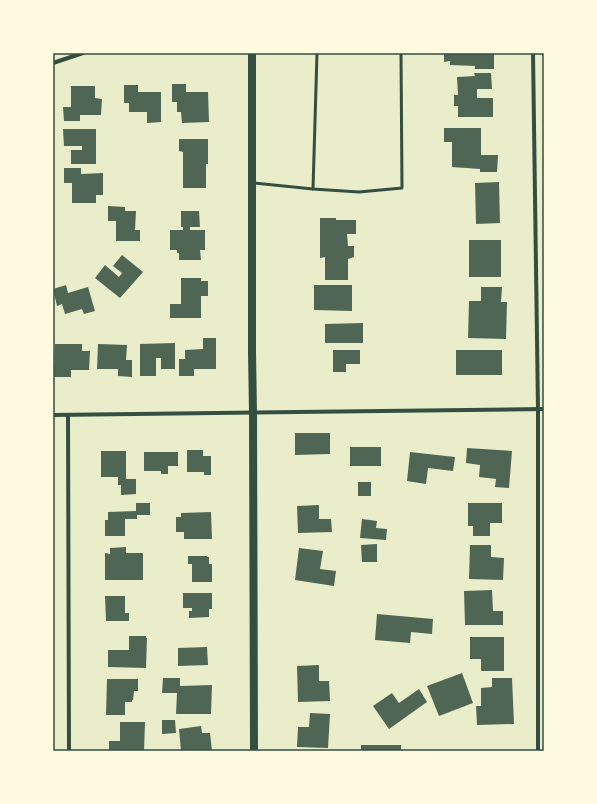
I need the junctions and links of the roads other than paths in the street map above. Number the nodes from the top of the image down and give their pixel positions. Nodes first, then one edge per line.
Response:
1 (83, 53) edge
2 (252, 53) edge
3 (317, 53) edge
4 (402, 53) edge
5 (532, 53) edge
6 (53, 63) edge
7 (252, 183) junction
8 (313, 189) junction
9 (538, 408) junction
10 (544, 408) edge
11 (253, 413) junction
12 (53, 415) edge
13 (68, 415) junction
14 (69, 751) edge
15 (254, 751) edge
16 (538, 751) edge

1 - 6 street
2 - 7 main road
3 - 8 lane
4 - 8 lane
5 - 9 street
7 - 8 lane
7 - 11 main road
9 - 10 street
9 - 11 street
9 - 16 street
11 - 13 street
11 - 15 main road
12 - 13 street
13 - 14 street

